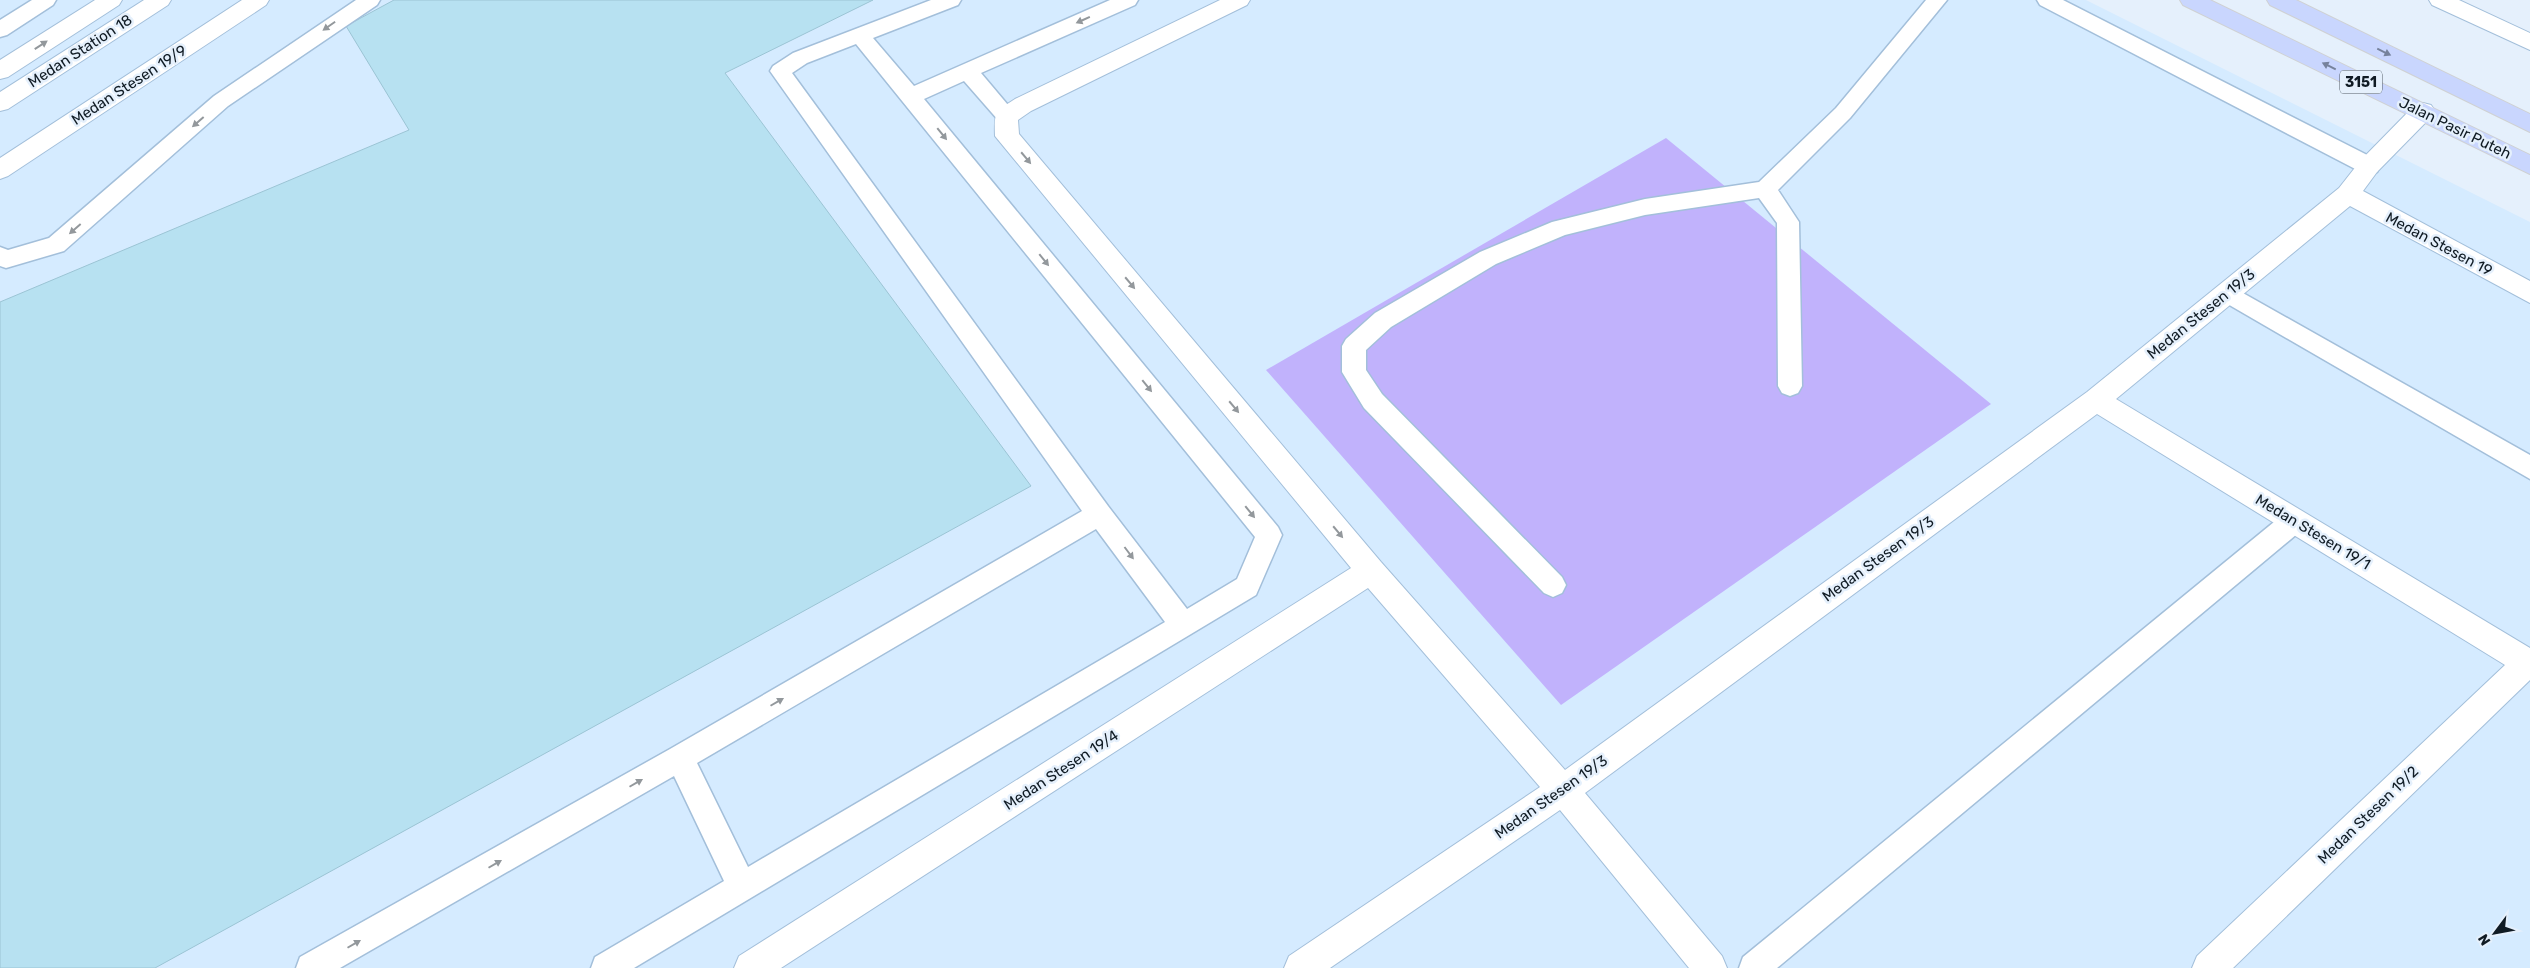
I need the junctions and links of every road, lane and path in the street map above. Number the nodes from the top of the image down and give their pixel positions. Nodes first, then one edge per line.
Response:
1 (46, 0) edge
2 (111, 0) edge
3 (160, 0) edge
4 (258, 0) edge
5 (370, 0) edge
6 (951, 0) edge
7 (1128, 0) edge
8 (1239, 0) edge
9 (1937, 0) edge
10 (2047, 0) edge
11 (2192, 0) edge
12 (2278, 0) edge
13 (2440, 0) edge
14 (0, 30) edge
15 (860, 35) junction
16 (2530, 42) edge
17 (0, 71) edge
18 (967, 71) junction
19 (911, 96) junction
20 (0, 103) edge
21 (2423, 111) junction
22 (1006, 116) junction
23 (2530, 124) edge
24 (2530, 165) edge
25 (2368, 166) junction
26 (0, 170) edge
27 (1765, 189) junction
28 (2348, 194) junction
29 (0, 256) edge
30 (2227, 293) junction
31 (2530, 293) edge
32 (1790, 386) dead end
33 (2096, 400) junction
34 (2530, 468) edge
35 (1099, 514) junction
36 (2294, 521) junction
37 (1371, 571) junction
38 (1553, 585) dead end
39 (1183, 624) junction
40 (2528, 664) edge
41 (680, 758) junction
42 (1563, 790) junction
43 (743, 888) junction
44 (620, 964) edge
45 (311, 968) edge
46 (750, 968) edge
47 (1301, 968) edge
48 (1710, 968) edge
49 (1754, 968) edge
50 (2209, 968) edge

1 - 14 lane
17 -> 2 street, Medan Station 18
3 - 20 street, Medan Station 18
4 - 26 street, Medan Stesen 19/9
5 -> 29 lane
6 - 15 lane
7 -> 18 lane
8 - 22 street
9 - 27 lane
10 - 25 lane
21 -> 11 main road, Jalan Pasir Puteh / 3151
12 -> 23 main road, 3151
13 - 16 street
15 - 19 lane
15 - 35 lane
18 - 19 lane
18 - 22 lane
19 -> 39 lane
21 - 24 main road, Jalan Pasir Puteh / 3151
21 - 25 street, Medan Stesen 19/3
22 -> 37 street
25 - 28 street, Medan Stesen 19/3
27 - 32 lane
27 - 38 lane
28 - 30 street, Medan Stesen 19/3
28 - 31 street, Medan Stesen 19
30 - 33 street, Medan Stesen 19/3
30 - 34 lane
33 - 36 street, Medan Stesen 19/1
33 - 42 street, Medan Stesen 19/3
35 -> 39 lane
41 -> 35 lane
36 - 40 street, Medan Stesen 19/1
36 - 49 lane
37 - 42 street
37 - 46 street, Medan Stesen 19/4
39 - 43 lane
40 - 50 street, Medan Stesen 19/2
41 - 43 lane
45 -> 41 lane
42 - 47 street, Medan Stesen 19/3
42 - 48 street
43 - 44 lane

